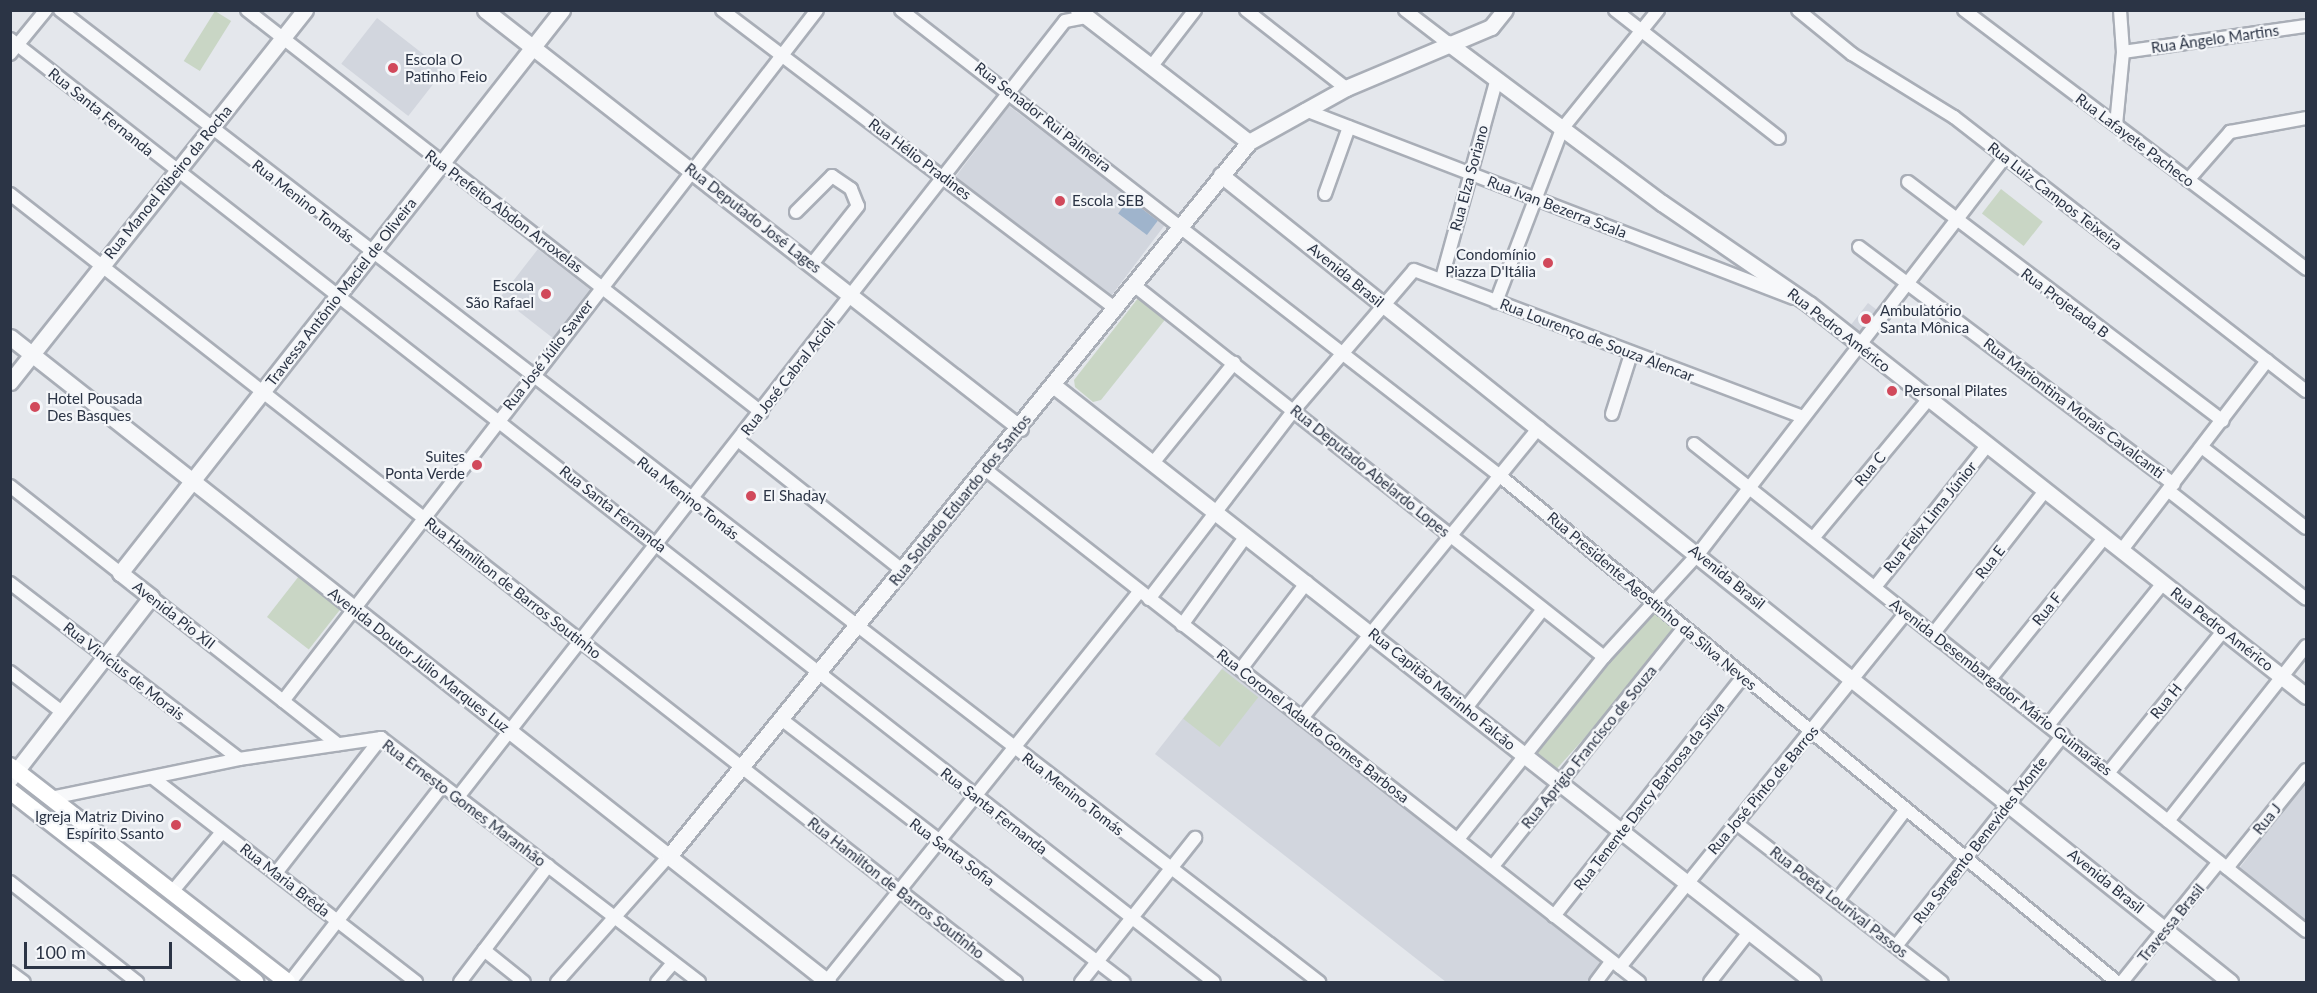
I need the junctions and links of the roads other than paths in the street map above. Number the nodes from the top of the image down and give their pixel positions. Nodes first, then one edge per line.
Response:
1 (46, 10) edge
2 (60, 10) edge
3 (247, 10) edge
4 (305, 10) edge
5 (485, 10) edge
6 (562, 10) edge
7 (722, 10) edge
8 (817, 10) edge
9 (901, 10) edge
10 (1195, 10) edge
11 (1246, 10) edge
12 (1405, 10) edge
13 (1505, 10) edge
14 (1615, 10) edge
15 (1658, 10) edge
16 (1798, 10) edge
17 (1964, 10) edge
18 (2120, 10) edge
19 (1082, 14) edge
20 (1065, 16) edge
21 (2307, 26) edge
22 (1642, 32) junction
23 (283, 40) junction
24 (1448, 43) junction
25 (13, 46) edge
26 (532, 49) junction
27 (2123, 52) junction
28 (782, 55) junction
29 (1151, 67) junction
30 (1497, 79) junction
31 (1346, 88) junction
32 (1009, 90) junction
33 (1305, 110) junction
34 (2307, 118) edge
35 (2116, 125) junction
36 (1349, 127) junction
37 (210, 129) junction
38 (1562, 129) junction
39 (1779, 138) dead end
40 (1249, 142) junction
41 (2005, 157) junction
42 (443, 164) junction
43 (692, 171) junction
44 (176, 172) junction
45 (1469, 173) junction
46 (943, 175) junction
47 (1221, 175) junction
48 (2188, 180) junction
49 (1908, 183) dead end
50 (10, 194) edge
51 (1325, 194) dead end
52 (1532, 198) junction
53 (796, 212) dead end
54 (1957, 222) junction
55 (1183, 226) junction
56 (1859, 247) dead end
57 (371, 254) junction
58 (812, 264) junction
59 (101, 265) junction
60 (2307, 269) edge
61 (1442, 278) junction
62 (1909, 284) junction
63 (602, 285) junction
64 (1135, 286) junction
65 (853, 295) junction
66 (338, 296) junction
67 (1496, 302) junction
68 (1382, 304) junction
69 (1809, 304) junction
70 (1116, 309) junction
71 (10, 337) edge
72 (1861, 345) junction
73 (1343, 353) junction
74 (32, 354) junction
75 (1631, 354) junction
76 (2267, 361) junction
77 (1234, 363) junction
78 (531, 377) junction
79 (10, 382) edge
80 (1053, 386) junction
81 (2307, 391) edge
82 (262, 392) junction
83 (1070, 398) junction
84 (1044, 399) junction
85 (1927, 400) junction
86 (1294, 410) junction
87 (760, 412) junction
88 (1612, 414) dead end
89 (1004, 415) junction
90 (1802, 417) junction
91 (499, 419) junction
92 (2223, 421) junction
93 (1539, 427) junction
94 (1020, 428) junction
95 (738, 440) junction
96 (1694, 444) dead end
97 (1986, 447) junction
98 (2203, 448) junction
99 (1153, 463) junction
100 (986, 470) junction
101 (1500, 476) junction
102 (191, 482) junction
103 (1749, 485) junction
104 (10, 486) edge
105 (2171, 487) junction
106 (2045, 491) junction
107 (692, 500) junction
108 (1216, 514) junction
109 (423, 518) junction
110 (2307, 528) edge
111 (1246, 536) junction
112 (1451, 536) junction
113 (1814, 537) junction
114 (2103, 539) junction
115 (657, 544) junction
116 (2121, 551) junction
117 (1699, 554) junction
118 (903, 571) junction
119 (120, 573) junction
120 (1307, 582) junction
121 (10, 583) edge
122 (2163, 583) junction
123 (1875, 587) junction
124 (1138, 592) junction
125 (151, 597) junction
126 (1149, 599) junction
127 (2307, 599) edge
128 (1654, 601) junction
129 (353, 609) junction
130 (1543, 609) junction
131 (1906, 613) junction
132 (1182, 625) junction
133 (856, 627) junction
134 (1684, 628) junction
135 (2224, 630) junction
136 (1371, 632) junction
137 (1934, 633) junction
138 (581, 641) junction
139 (2307, 646) edge
140 (105, 657) junction
141 (1604, 657) junction
142 (1241, 669) junction
143 (10, 672) edge
144 (819, 673) junction
145 (2282, 676) junction
146 (1743, 677) junction
147 (1853, 678) junction
148 (1991, 678) junction
149 (2307, 696) edge
150 (283, 701) junction
151 (1466, 708) junction
152 (62, 712) junction
153 (1302, 718) junction
154 (781, 719) junction
155 (2049, 724) junction
156 (510, 731) junction
157 (1814, 732) junction
158 (2063, 735) junction
159 (381, 738) junction
160 (338, 744) junction
161 (1014, 748) junction
162 (1525, 757) junction
163 (239, 759) junction
164 (742, 767) junction
165 (2307, 770) edge
166 (12, 772) edge
167 (2109, 772) junction
168 (153, 778) junction
169 (1561, 783) junction
170 (443, 785) junction
171 (10, 791) edge
172 (975, 795) junction
173 (458, 797) junction
174 (51, 798) junction
175 (2010, 801) junction
176 (1906, 809) junction
177 (2168, 821) junction
178 (1736, 823) junction
179 (1622, 830) junction
180 (222, 832) junction
181 (1195, 838) dead end
182 (1458, 839) junction
183 (938, 842) junction
184 (669, 856) junction
185 (1966, 858) junction
186 (2223, 865) junction
187 (548, 866) junction
188 (1492, 866) junction
189 (1171, 869) junction
190 (276, 873) junction
191 (10, 882) edge
192 (1686, 882) junction
193 (899, 891) junction
194 (172, 892) junction
195 (1837, 901) junction
196 (1554, 916) junction
197 (616, 918) junction
198 (335, 919) junction
199 (1131, 920) junction
200 (2167, 931) junction
201 (2307, 931) edge
202 (1749, 932) junction
203 (1896, 946) junction
204 (484, 950) junction
205 (1097, 962) junction
206 (673, 963) junction
207 (1616, 964) junction
208 (10, 972) edge
209 (24, 982) edge
210 (137, 982) edge
211 (255, 982) edge
212 (288, 982) edge
213 (416, 982) edge
214 (460, 982) edge
215 (524, 982) edge
216 (557, 982) edge
217 (657, 982) edge
218 (699, 982) edge
219 (827, 982) edge
220 (1016, 982) edge
221 (1081, 982) edge
222 (1124, 982) edge
223 (1214, 982) edge
224 (1318, 982) edge
225 (1596, 982) edge
226 (1639, 982) edge
227 (1710, 982) edge
228 (1813, 982) edge
229 (1942, 982) edge
230 (2117, 982) edge
231 (2122, 982) edge
232 (2230, 982) edge

1 - 25 street
2 - 37 street, Rua Menino Tomás
3 - 23 street, Rua Prefeito Abdon Arroxelas
4 - 23 street, Rua Manoel Ribeiro da Rocha
5 - 26 street, Rua Deputado José Lages
6 - 26 street, Travessa Antônio Maciel de Oliveira
7 - 28 street, Rua Hélio Pradines
8 - 28 street, Rua José Júlio Sawer
9 - 32 street, Rua Senador Rui Palmeira
10 - 29 street
11 - 31 street
12 - 24 street
13 - 24 street, Rua Soldado Eduardo dos Santos
14 - 22 street
15 - 22 street
16 - 41 street, Rua Luiz Campos Teixeira
17 - 35 street, Rua Lafayete Pacheco
18 - 27 street
19 - 20 street, Rua José Cabral Acioli
19 - 29 street
20 - 32 street, Rua José Cabral Acioli
21 - 27 street, Rua Ângelo Martins
22 - 38 street
22 - 39 street
23 - 37 street, Rua Manoel Ribeiro da Rocha
23 - 42 street, Rua Prefeito Abdon Arroxelas
24 - 30 street, Rua Pedro Américo
24 - 31 street, Rua Soldado Eduardo dos Santos
25 - 44 street, Rua Santa Fernanda
26 - 42 street, Travessa Antônio Maciel de Oliveira
26 - 43 street, Rua Deputado José Lages
27 - 35 street
28 - 43 street, Rua José Júlio Sawer
28 - 46 street, Rua Hélio Pradines
29 - 40 street
30 - 38 street, Rua Pedro Américo
30 - 45 street, Rua Elza Soriano
31 - 33 street, Rua Soldado Eduardo dos Santos
32 - 46 street, Rua José Cabral Acioli
32 - 55 street, Rua Senador Rui Palmeira
33 - 36 street, Rua Ivan Bezerra Scala
33 - 40 street, Rua Soldado Eduardo dos Santos
34 - 48 street
35 - 48 street, Rua Lafayete Pacheco
36 - 45 street, Rua Ivan Bezerra Scala
36 - 51 street
37 - 44 street, Rua Manoel Ribeiro da Rocha
37 - 57 street, Rua Menino Tomás
38 - 52 street
38 - 69 street, Rua Pedro Américo
40 - 47 street, Rua Soldado Eduardo dos Santos
41 - 54 street
41 - 76 street, Rua Luiz Campos Teixeira
42 - 57 street, Travessa Antônio Maciel de Oliveira
42 - 63 street, Rua Prefeito Abdon Arroxelas
43 - 58 street, Rua Deputado José Lages
43 - 63 street, Rua José Júlio Sawer
44 - 59 street, Rua Manoel Ribeiro da Rocha
44 - 66 street, Rua Santa Fernanda
45 - 52 street, Rua Ivan Bezerra Scala
45 - 61 street, Rua Elza Soriano
46 - 65 street, Rua José Cabral Acioli
46 - 70 street, Rua Hélio Pradines
47 - 55 street, Rua Soldado Eduardo dos Santos
47 - 68 street, Avenida Brasil
48 - 60 street, Rua Lafayete Pacheco
49 - 54 street, Rua Projetada B
50 - 59 street, Rua Hamilton de Barros Soutinho
52 - 67 street
52 - 69 street, Rua Ivan Bezerra Scala
53 - 58 street
54 - 62 street
54 - 92 street, Rua Projetada B
55 - 64 street, Rua Soldado Eduardo dos Santos
55 - 73 street, Rua Presidente Agostinho da Silva Neves
56 - 62 street, Rua Mariontina Morais Cavalcanti
57 - 66 street, Travessa Antônio Maciel de Oliveira
57 - 78 street, Rua Menino Tomás
58 - 65 street, Rua Deputado José Lages
59 - 74 street, Rua Manoel Ribeiro da Rocha
59 - 82 street, Rua Hamilton de Barros Soutinho
61 - 67 street, Rua Lourenço de Souza Alencar
61 - 68 street, Rua Lourenço de Souza Alencar
62 - 72 street
62 - 105 street, Rua Mariontina Morais Cavalcanti
63 - 78 street, Rua José Júlio Sawer
63 - 87 street, Rua Prefeito Abdon Arroxelas
64 - 70 street, Rua Soldado Eduardo dos Santos
64 - 77 street, Rua Deputado Abelardo Lopes
65 - 87 street, Rua José Cabral Acioli
65 - 89 street, Rua Deputado José Lages
66 - 82 street, Travessa Antônio Maciel de Oliveira
66 - 91 street, Rua Santa Fernanda
67 - 75 street, Rua Lourenço de Souza Alencar
68 - 73 street
68 - 93 street, Avenida Brasil
69 - 72 street, Rua Pedro Américo
70 - 80 street, Rua Soldado Eduardo dos Santos
71 - 74 street, Avenida Doutor Júlio Marques Luz
72 - 85 street, Rua Pedro Américo
72 - 90 street
73 - 86 street
73 - 101 street, Rua Presidente Agostinho da Silva Neves
74 - 79 street, Rua Manoel Ribeiro da Rocha
74 - 102 street, Avenida Doutor Júlio Marques Luz
75 - 88 street
75 - 90 street, Rua Lourenço de Souza Alencar
76 - 81 street, Rua Luiz Campos Teixeira
76 - 92 street
77 - 86 street, Rua Deputado Abelardo Lopes
77 - 99 street
78 - 91 street, Rua José Júlio Sawer
78 - 107 street, Rua Menino Tomás
80 - 83 street, Rua Capitão Marinho Falcão
80 - 84 street, Rua Soldado Eduardo dos Santos
80 - 89 street
82 - 102 street, Travessa Antônio Maciel de Oliveira
82 - 109 street, Rua Hamilton de Barros Soutinho
83 - 84 street
83 - 99 street, Rua Capitão Marinho Falcão
84 - 94 street, Rua Soldado Eduardo dos Santos
85 - 97 street, Rua Pedro Américo
85 - 113 street, Rua C
86 - 108 street
86 - 112 street, Rua Deputado Abelardo Lopes
87 - 95 street, Rua José Cabral Acioli
89 - 94 street, Rua Deputado José Lages
90 - 103 street
91 - 109 street, Rua José Júlio Sawer
91 - 115 street, Rua Santa Fernanda
92 - 98 street
93 - 101 street
93 - 117 street, Avenida Brasil
94 - 100 street, Rua Soldado Eduardo dos Santos
95 - 107 street, Rua José Cabral Acioli
95 - 118 street
96 - 103 street, Avenida Desembargador Mário Guimarães
97 - 106 street, Rua Pedro Américo
97 - 123 street, Rua Felix Lima Júnior
98 - 105 street
98 - 110 street
99 - 108 street, Rua Capitão Marinho Falcão
100 - 118 street, Rua Soldado Eduardo dos Santos
100 - 124 street, Rua Coronel Adauto Gomes Barbosa
101 - 112 street
101 - 128 street, Rua Presidente Agostinho da Silva Neves
102 - 119 street, Travessa Antônio Maciel de Oliveira
102 - 129 street, Avenida Doutor Júlio Marques Luz
103 - 113 street, Avenida Desembargador Mário Guimarães
103 - 117 street
104 - 119 street, Avenida Pio XII
105 - 116 street
105 - 127 street, Rua Mariontina Morais Cavalcanti
106 - 114 street, Rua Pedro Américo
106 - 137 street, Rua E
107 - 115 street, Rua José Cabral Acioli
107 - 133 street, Rua Menino Tomás
108 - 111 street, Rua Capitão Marinho Falcão
108 - 126 street
109 - 129 street, Rua José Júlio Sawer
109 - 138 street, Rua Hamilton de Barros Soutinho
111 - 120 street, Rua Capitão Marinho Falcão
111 - 132 street
112 - 130 street, Rua Deputado Abelardo Lopes
112 - 136 street
113 - 123 street, Avenida Desembargador Mário Guimarães
114 - 116 street, Rua Pedro Américo
114 - 148 street, Rua F
115 - 138 street, Rua José Cabral Acioli
115 - 144 street, Rua Santa Fernanda
116 - 122 street, Rua Pedro Américo
117 - 128 street
117 - 147 street, Avenida Brasil
118 - 133 street, Rua Soldado Eduardo dos Santos
119 - 125 street, Avenida Pio XII
120 - 136 street, Rua Capitão Marinho Falcão
120 - 142 street
121 - 140 street, Rua Vinícius de Morais
122 - 135 street, Rua Pedro Américo
122 - 155 street
123 - 131 street, Avenida Desembargador Mário Guimarães
124 - 126 street, Rua Coronel Adauto Gomes Barbosa
124 - 161 street
125 - 140 street
125 - 150 street, Avenida Pio XII
126 - 132 street, Rua Coronel Adauto Gomes Barbosa
128 - 134 street, Rua Presidente Agostinho da Silva Neves
128 - 141 street
129 - 150 street, Rua José Júlio Sawer
129 - 156 street, Avenida Doutor Júlio Marques Luz
130 - 141 street, Rua Deputado Abelardo Lopes
130 - 151 street
131 - 137 street, Avenida Desembargador Mário Guimarães
131 - 147 street, Rua José Pinto de Barros
132 - 142 street, Rua Coronel Adauto Gomes Barbosa
133 - 144 street, Rua Soldado Eduardo dos Santos
133 - 161 street, Rua Menino Tomás
134 - 146 street, Rua Presidente Agostinho da Silva Neves
134 - 169 street, Rua Aprígio Francisco de Souza
135 - 145 street, Rua Pedro Américo
135 - 167 street, Rua H
136 - 151 street, Rua Capitão Marinho Falcão
136 - 153 street
137 - 148 street, Avenida Desembargador Mário Guimarães
138 - 156 street, Rua José Cabral Acioli
138 - 164 street, Rua Hamilton de Barros Soutinho
139 - 145 street
140 - 152 street
140 - 163 street, Rua Vinícius de Morais
141 - 162 street
142 - 153 street, Rua Coronel Adauto Gomes Barbosa
143 - 152 street
144 - 154 street, Rua Soldado Eduardo dos Santos
144 - 172 street, Rua Santa Fernanda
145 - 149 street, Rua Pedro Américo
145 - 177 street
146 - 157 street, Rua Presidente Agostinho da Silva Neves
146 - 179 street, Rua Tenente Darcy Barbosa da Silva
147 - 157 street, Rua José Pinto de Barros
147 - 175 street, Avenida Brasil
148 - 155 street, Avenida Desembargador Mário Guimarães
150 - 160 street, Avenida Pio XII
151 - 162 street, Rua Capitão Marinho Falcão
152 - 166 street
153 - 182 street, Rua Coronel Adauto Gomes Barbosa
154 - 164 street, Rua Soldado Eduardo dos Santos
154 - 183 street, Rua Santa Sofia
155 - 158 street, Avenida Desembargador Mário Guimarães
156 - 173 street, Rua José Cabral Acioli
156 - 184 street, Avenida Doutor Júlio Marques Luz
157 - 176 street, Rua Presidente Agostinho da Silva Neves
157 - 178 street, Rua José Pinto de Barros
158 - 167 street, Avenida Desembargador Mário Guimarães
158 - 175 street, Rua Sargento Benevides Monte
159 - 160 street, Rua Ernesto Gomes Maranhão
159 - 170 street, Rua Ernesto Gomes Maranhão
159 - 190 street
160 - 163 street, Rua Ernesto Gomes Maranhão
161 - 172 street
161 - 189 street, Rua Menino Tomás
162 - 169 street, Rua Capitão Marinho Falcão
162 - 182 street
163 - 168 street, Rua Ernesto Gomes Maranhão
164 - 184 street, Rua Soldado Eduardo dos Santos
164 - 193 street, Rua Hamilton de Barros Soutinho
165 - 186 street, Rua J
166 - 174 main road
167 - 177 street, Avenida Desembargador Mário Guimarães
168 - 174 street, Rua Ernesto Gomes Maranhão
168 - 180 street, Rua Maria Brêda
169 - 179 street, Rua Capitão Marinho Falcão
169 - 188 street, Rua Aprígio Francisco de Souza
170 - 173 street, Rua Ernesto Gomes Maranhão
170 - 198 street
171 - 211 main road
172 - 183 street
172 - 199 street, Rua Santa Fernanda
173 - 187 street, Rua Ernesto Gomes Maranhão
174 - 194 main road
175 - 185 street, Rua Sargento Benevides Monte
175 - 200 street, Avenida Brasil
176 - 185 street, Rua Presidente Agostinho da Silva Neves
176 - 195 street
177 - 186 street, Avenida Desembargador Mário Guimarães
178 - 192 street, Rua José Pinto de Barros
178 - 195 street, Rua Poeta Lourival Passos
179 - 192 street, Rua Capitão Marinho Falcão
179 - 196 street, Rua Tenente Darcy Barbosa da Silva
180 - 190 street, Rua Maria Brêda
180 - 194 street
181 - 189 street
182 - 188 street, Rua Coronel Adauto Gomes Barbosa
183 - 193 street
183 - 205 street, Rua Santa Sofia
184 - 197 street
184 - 219 street, Avenida Doutor Júlio Marques Luz
185 - 203 street, Rua Sargento Benevides Monte
185 - 230 street, Rua Presidente Agostinho da Silva Neves
186 - 200 street, Travessa Brasil
186 - 201 street, Avenida Desembargador Mário Guimarães
187 - 197 street, Rua Ernesto Gomes Maranhão
187 - 204 street
188 - 196 street, Rua Coronel Adauto Gomes Barbosa
189 - 199 street
189 - 224 street, Rua Menino Tomás
190 - 198 street, Rua Maria Brêda
191 - 210 street
192 - 202 street, Rua Capitão Marinho Falcão
192 - 207 street, Rua José Pinto de Barros
193 - 219 street
193 - 220 street, Rua Hamilton de Barros Soutinho
194 - 212 main road
195 - 203 street, Rua Poeta Lourival Passos
196 - 207 street, Rua Coronel Adauto Gomes Barbosa
197 - 206 street, Rua Ernesto Gomes Maranhão
197 - 216 street
198 - 212 street
198 - 213 street, Rua Maria Brêda
199 - 205 street
199 - 223 street, Rua Santa Fernanda
200 - 231 street, Travessa Brasil
200 - 232 street, Avenida Brasil
202 - 227 street
202 - 228 street, Rua Capitão Marinho Falcão
203 - 229 street, Rua Poeta Lourival Passos
204 - 214 street
204 - 215 street
205 - 221 street
205 - 222 street, Rua Santa Sofia
206 - 217 street
206 - 218 street, Rua Ernesto Gomes Maranhão
207 - 225 street, Rua José Pinto de Barros
207 - 226 street, Rua Coronel Adauto Gomes Barbosa
208 - 209 street

